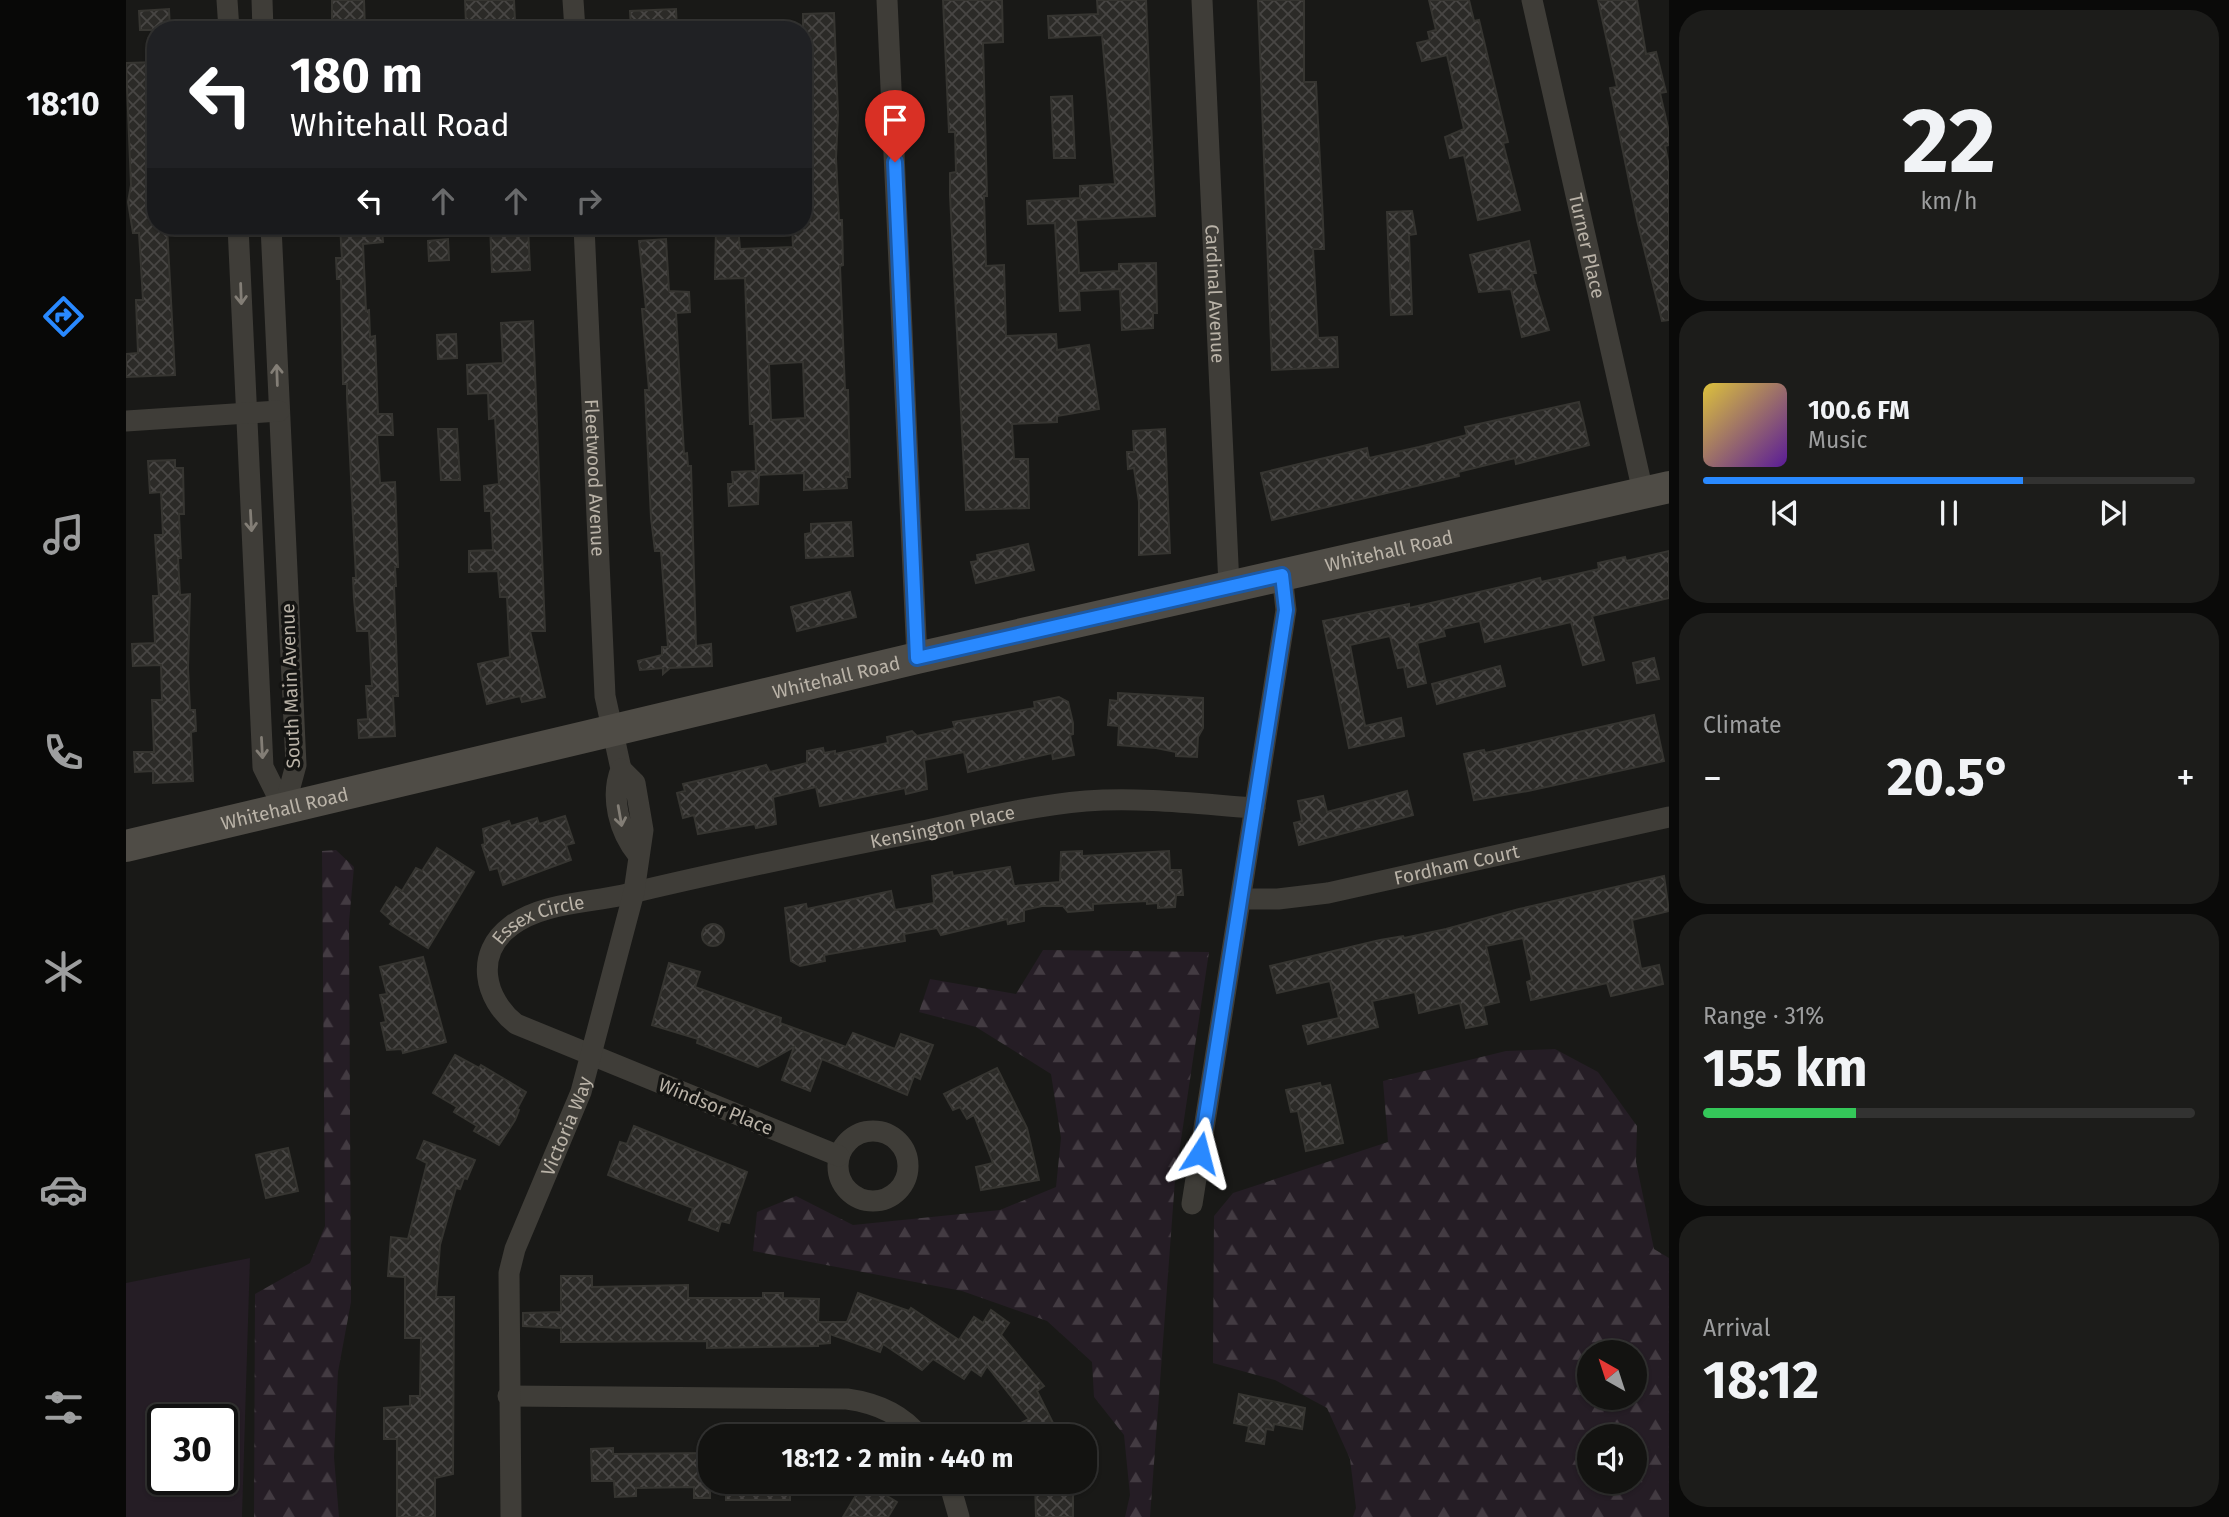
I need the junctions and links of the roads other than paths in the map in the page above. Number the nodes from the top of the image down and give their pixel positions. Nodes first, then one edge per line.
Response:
1 (227, 0) edge
2 (261, 0) edge
3 (573, 0) edge
4 (887, 0) edge
5 (1202, 0) edge
6 (1532, 0) edge
7 (228, 21) edge
8 (262, 21) edge
9 (574, 21) edge
10 (238, 235) edge
11 (271, 235) edge
12 (583, 235) edge
13 (279, 411) junction
14 (246, 414) junction
15 (126, 421) edge
16 (1656, 489) edge
17 (1282, 575) junction
18 (1229, 586) junction
19 (917, 658) junction
20 (610, 730) junction
21 (1255, 808) junction
22 (284, 809) junction
23 (1669, 817) edge
24 (126, 846) edge
25 (634, 892) junction
26 (1241, 899) junction
27 (592, 1056) junction
28 (839, 1156) dead end
29 (1192, 1204) dead end
30 (508, 1396) junction
31 (906, 1424) edge
32 (952, 1494) edge
33 (511, 1517) edge
34 (959, 1517) edge

1 - 7 street
2 - 8 street
3 - 9 street
4 - 19 street
5 - 18 street, Cardinal Avenue
6 - 16 street, Turner Place
10 -> 14 street, South Main Avenue
13 -> 11 street, South Main Avenue
12 - 20 street, Fleetwood Avenue
13 - 14 street
13 - 22 street, South Main Avenue
14 - 15 street
14 -> 22 street, South Main Avenue
16 - 17 street, Whitehall Road
17 - 18 street, Whitehall Road
17 - 21 street
18 - 19 street, Whitehall Road
19 - 20 street, Whitehall Road
20 - 22 street, Whitehall Road
20 - 25 street, Victoria Way
21 - 25 street, Kensington Place
21 - 26 street
22 - 24 street, Whitehall Road
23 - 26 street, Fordham Court
25 - 27 street, Victoria Way
25 - 27 street, Essex Circle
26 - 29 street
27 - 28 street, Windsor Place
27 - 30 street, Victoria Way
30 - 31 street
30 - 33 street, Victoria Way
32 - 34 street

